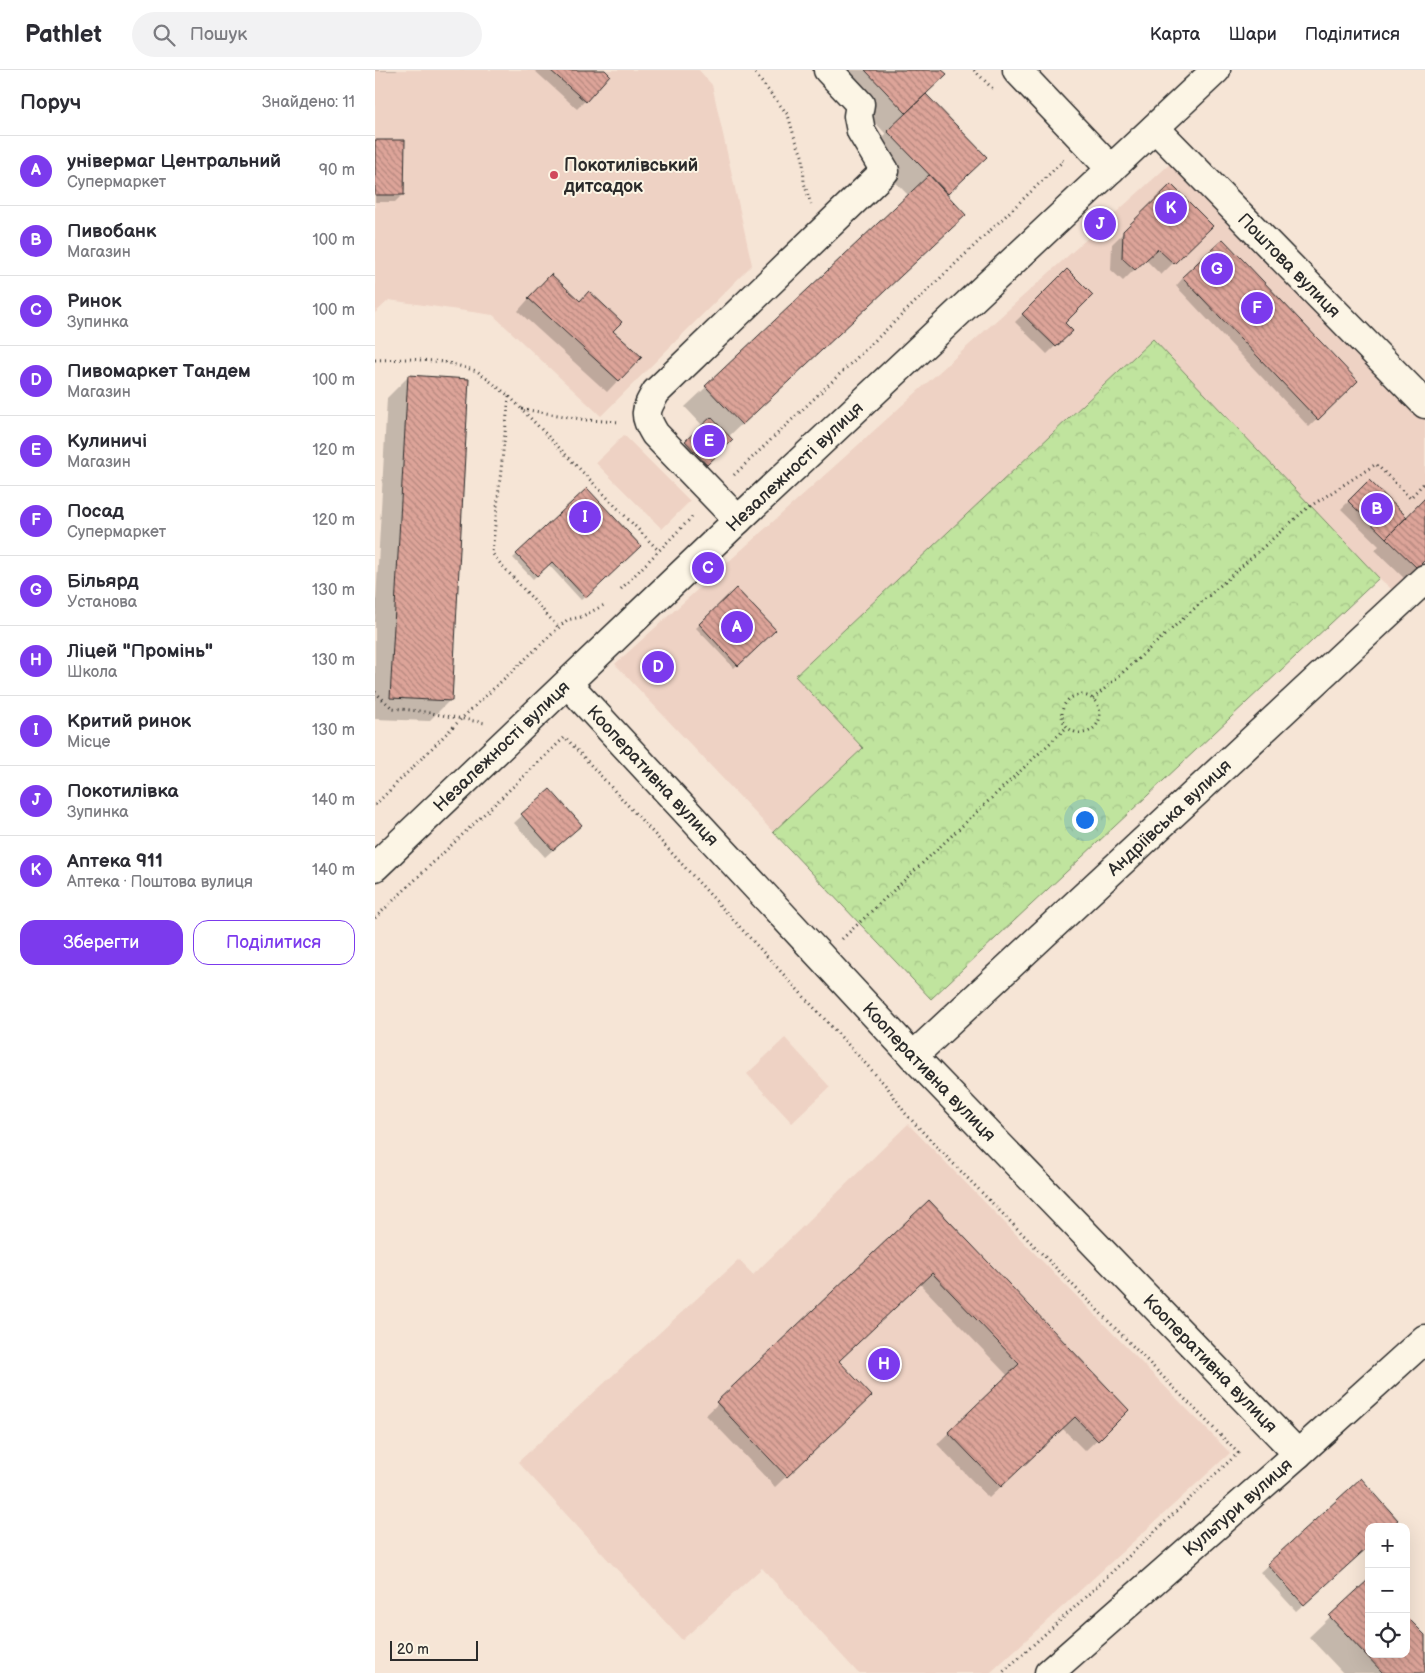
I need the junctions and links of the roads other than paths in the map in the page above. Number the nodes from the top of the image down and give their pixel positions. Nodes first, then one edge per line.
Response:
1 (829, 70) edge
2 (1017, 70) edge
3 (1216, 70) edge
4 (1155, 128) junction
5 (1111, 169) junction
6 (1425, 404) edge
7 (738, 520) junction
8 (1425, 579) edge
9 (568, 684) junction
10 (375, 867) edge
11 (913, 1056) junction
12 (1425, 1339) edge
13 (1298, 1454) junction
14 (1054, 1671) edge

1 - 7 street
2 - 5 street
3 - 4 street, Незалежності вулиця
4 - 5 street, Незалежності вулиця
4 - 6 street, Поштова вулиця
5 - 7 street, Незалежності вулиця
7 - 9 street, Незалежності вулиця
8 - 11 street, Андріївська вулиця
9 - 10 street, Незалежності вулиця
9 - 11 street, Кооперативна вулиця
11 - 13 street, Кооперативна вулиця
12 - 13 street, Культури вулиця
13 - 14 street, Культури вулиця

